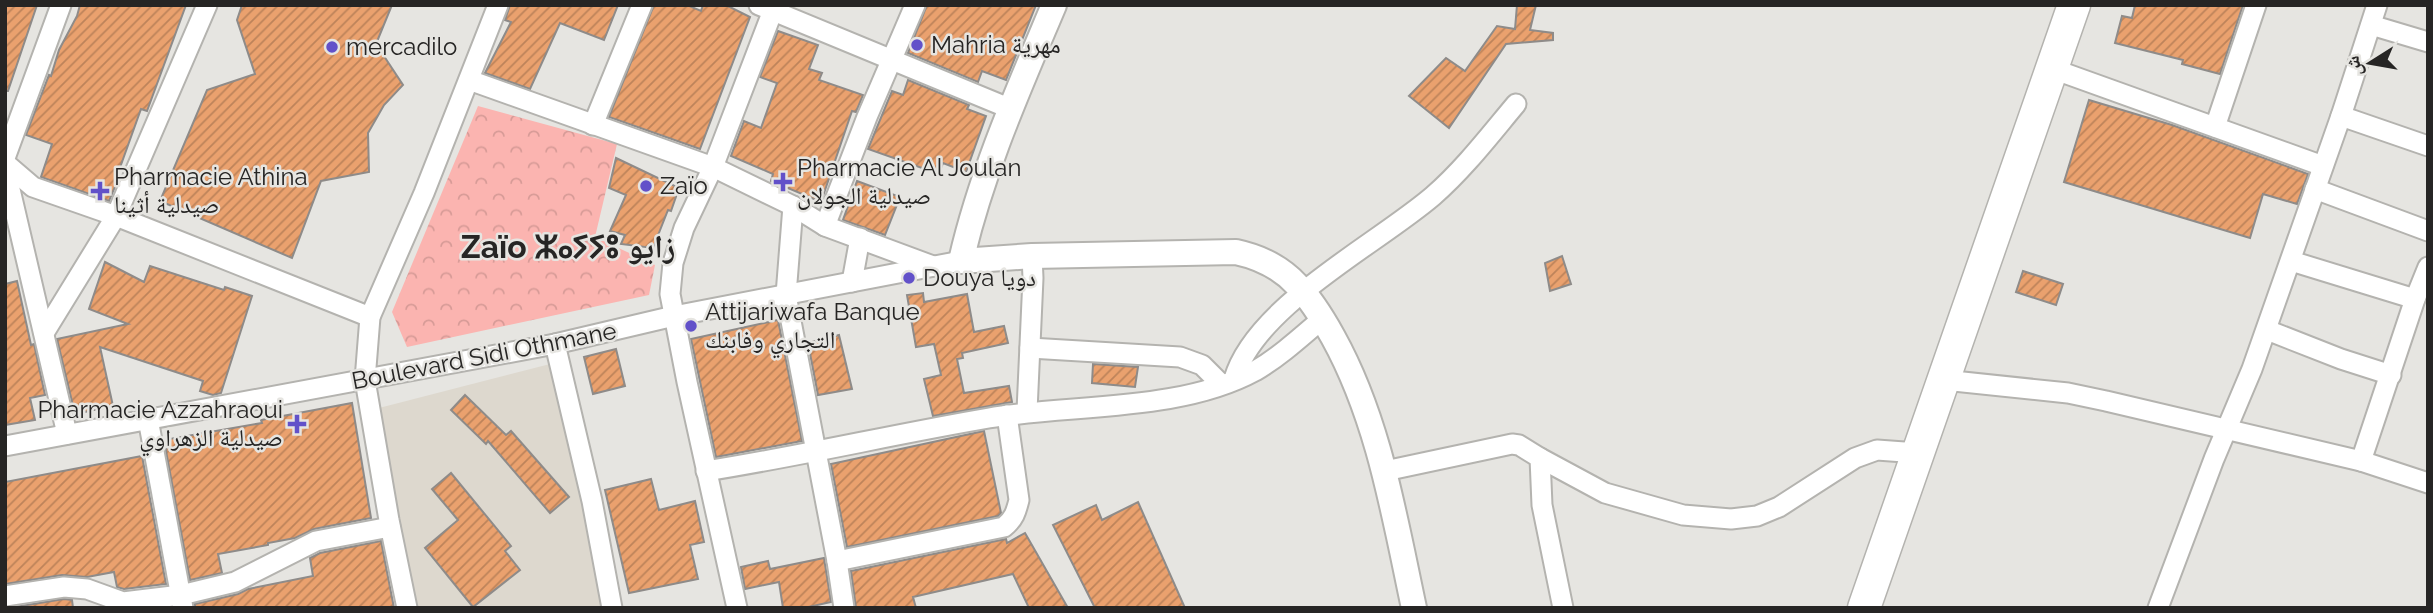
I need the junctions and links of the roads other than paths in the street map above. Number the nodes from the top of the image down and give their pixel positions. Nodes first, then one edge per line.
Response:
1 (61, 5) edge
2 (207, 5) edge
3 (498, 5) edge
4 (642, 5) edge
5 (915, 5) edge
6 (1054, 5) edge
7 (2074, 5) edge
8 (2256, 5) edge
9 (2377, 5) edge
10 (769, 7) edge
11 (2371, 25) junction
12 (2428, 42) edge
13 (892, 59) junction
14 (2053, 69) junction
15 (469, 80) junction
16 (1516, 104) dead end
17 (1011, 109) junction
18 (2342, 116) junction
19 (593, 125) junction
20 (2215, 127) junction
21 (2428, 146) edge
22 (5, 163) edge
23 (2323, 166) junction
24 (713, 167) junction
25 (2315, 189) junction
26 (793, 206) junction
27 (116, 216) junction
28 (825, 226) junction
29 (2428, 231) edge
30 (860, 238) junction
31 (1032, 256) junction
32 (961, 261) junction
33 (2291, 261) junction
34 (934, 266) junction
35 (2428, 267) edge
36 (852, 282) junction
37 (1303, 292) junction
38 (786, 295) junction
39 (2414, 299) junction
40 (674, 316) junction
41 (370, 317) junction
42 (1322, 319) junction
43 (2267, 330) junction
44 (44, 333) junction
45 (555, 344) junction
46 (1030, 348) junction
47 (2391, 375) junction
48 (365, 380) junction
49 (1944, 380) junction
50 (1228, 382) junction
51 (1017, 413) junction
52 (148, 419) junction
53 (2228, 431) junction
54 (67, 434) junction
55 (5, 446) edge
56 (816, 450) junction
57 (1917, 453) junction
58 (1540, 458) junction
59 (2361, 461) junction
60 (706, 471) junction
61 (1385, 471) junction
62 (2428, 483) edge
63 (390, 527) junction
64 (837, 561) junction
65 (5, 596) edge
66 (182, 601) edge
67 (407, 608) edge
68 (612, 608) edge
69 (737, 608) edge
70 (844, 608) edge
71 (1413, 608) edge
72 (1563, 608) edge
73 (1864, 608) edge
74 (2158, 608) edge

1 - 22 street
2 - 27 street
3 - 15 street
4 - 19 street
5 - 13 street
6 - 17 street
7 - 14 highway
8 - 20 street
9 - 11 street
10 - 13 street
10 - 24 street
11 - 12 street
11 - 18 street
13 - 17 street
13 - 28 street
14 - 20 street
14 - 49 highway
15 - 19 street
15 - 41 street
16 - 37 street
17 - 32 street
18 - 21 street
18 - 23 street
19 - 24 street
20 - 23 street
22 - 27 street
22 - 44 street
23 - 25 street
24 - 26 street
24 - 40 street
25 - 29 street
25 - 33 street
26 - 28 street
26 - 38 street
27 - 41 street
27 - 44 street
28 - 30 street
30 - 34 street
30 - 36 street
31 - 32 street
31 - 37 street
31 - 46 street
32 - 34 street, Boulevard Sidi Othmane
33 - 39 street
33 - 43 street
34 - 36 street, Boulevard Sidi Othmane
35 - 39 street
36 - 38 street, Boulevard Sidi Othmane
37 - 42 street
37 - 50 street
38 - 40 street, Boulevard Sidi Othmane
38 - 56 street
39 - 47 street
40 - 45 street, Boulevard Sidi Othmane
40 - 60 street
41 - 48 street
42 - 50 street
42 - 61 street
43 - 47 street
43 - 53 street
44 - 54 street
45 - 48 street, Boulevard Sidi Othmane
45 - 68 street
46 - 50 street
46 - 51 street
47 - 59 street
48 - 52 street, Boulevard Sidi Othmane
48 - 63 street
49 - 53 street
49 - 57 highway
50 - 51 street
51 - 56 street
51 - 64 street
52 - 54 street, Boulevard Sidi Othmane
52 - 66 street
53 - 59 street
53 - 74 street
54 - 55 street, Boulevard Sidi Othmane
56 - 60 street
56 - 64 street
57 - 58 street
57 - 73 highway
58 - 61 street
58 - 72 street
59 - 62 street
60 - 69 street
61 - 71 street
63 - 66 street
63 - 67 street
64 - 70 street
65 - 66 street

